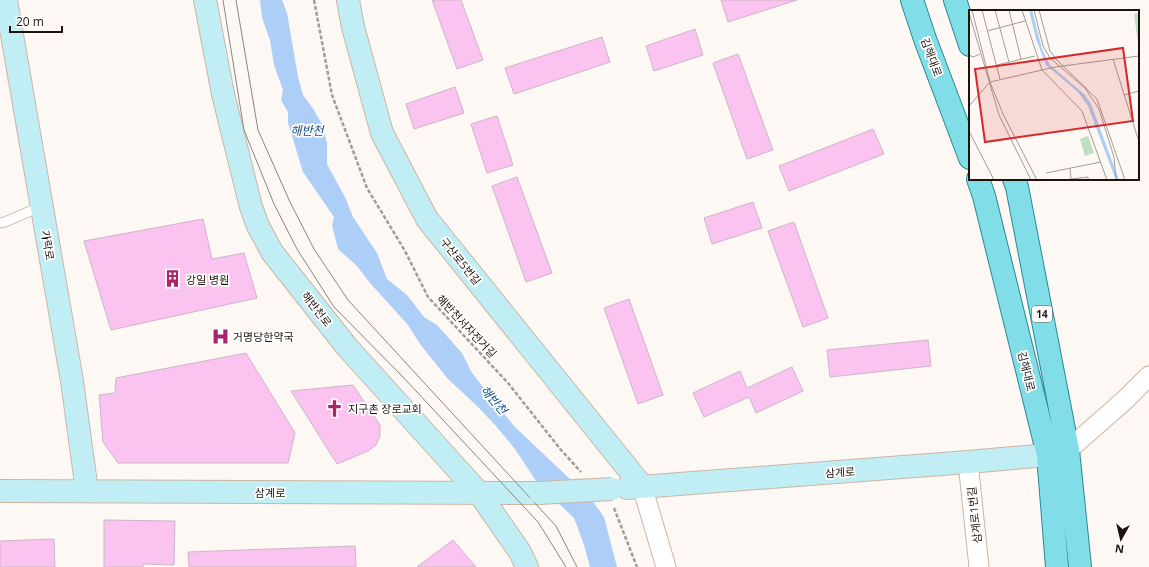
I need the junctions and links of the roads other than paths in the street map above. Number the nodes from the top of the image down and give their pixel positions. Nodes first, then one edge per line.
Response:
1 (6, 0) edge
2 (205, 0) edge
3 (348, 0) edge
4 (912, 0) edge
5 (955, 0) edge
6 (969, 42) edge
7 (969, 155) edge
8 (978, 180) edge
9 (1014, 180) edge
10 (42, 206) junction
11 (0, 223) edge
12 (1149, 376) edge
13 (1058, 452) junction
14 (968, 462) junction
15 (642, 486) junction
16 (0, 491) edge
17 (87, 491) junction
18 (479, 493) junction
19 (527, 567) edge
20 (666, 567) edge
21 (979, 567) edge
22 (1057, 567) edge
23 (1080, 567) edge

1 - 10 street, 가락로
2 - 18 street, 해반천로
3 - 15 street, 구산로5번길
4 - 7 main road, 김해대로
5 - 6 main road
8 - 13 main road, 김해대로
9 - 13 main road, 김해대로 / 14
10 - 11 lane
10 - 17 street, 가락로
12 - 13 street
13 - 14 street, 삼계로
13 - 22 main road, 김해대로
13 - 23 main road, 김해대로 / 14
14 - 15 street, 삼계로
14 - 21 street, 삼계로1번길
15 - 18 street, 삼계로, bridge
15 - 20 street
16 - 17 street, 삼계로
17 - 18 street, 삼계로
18 - 19 street, 해반천로

